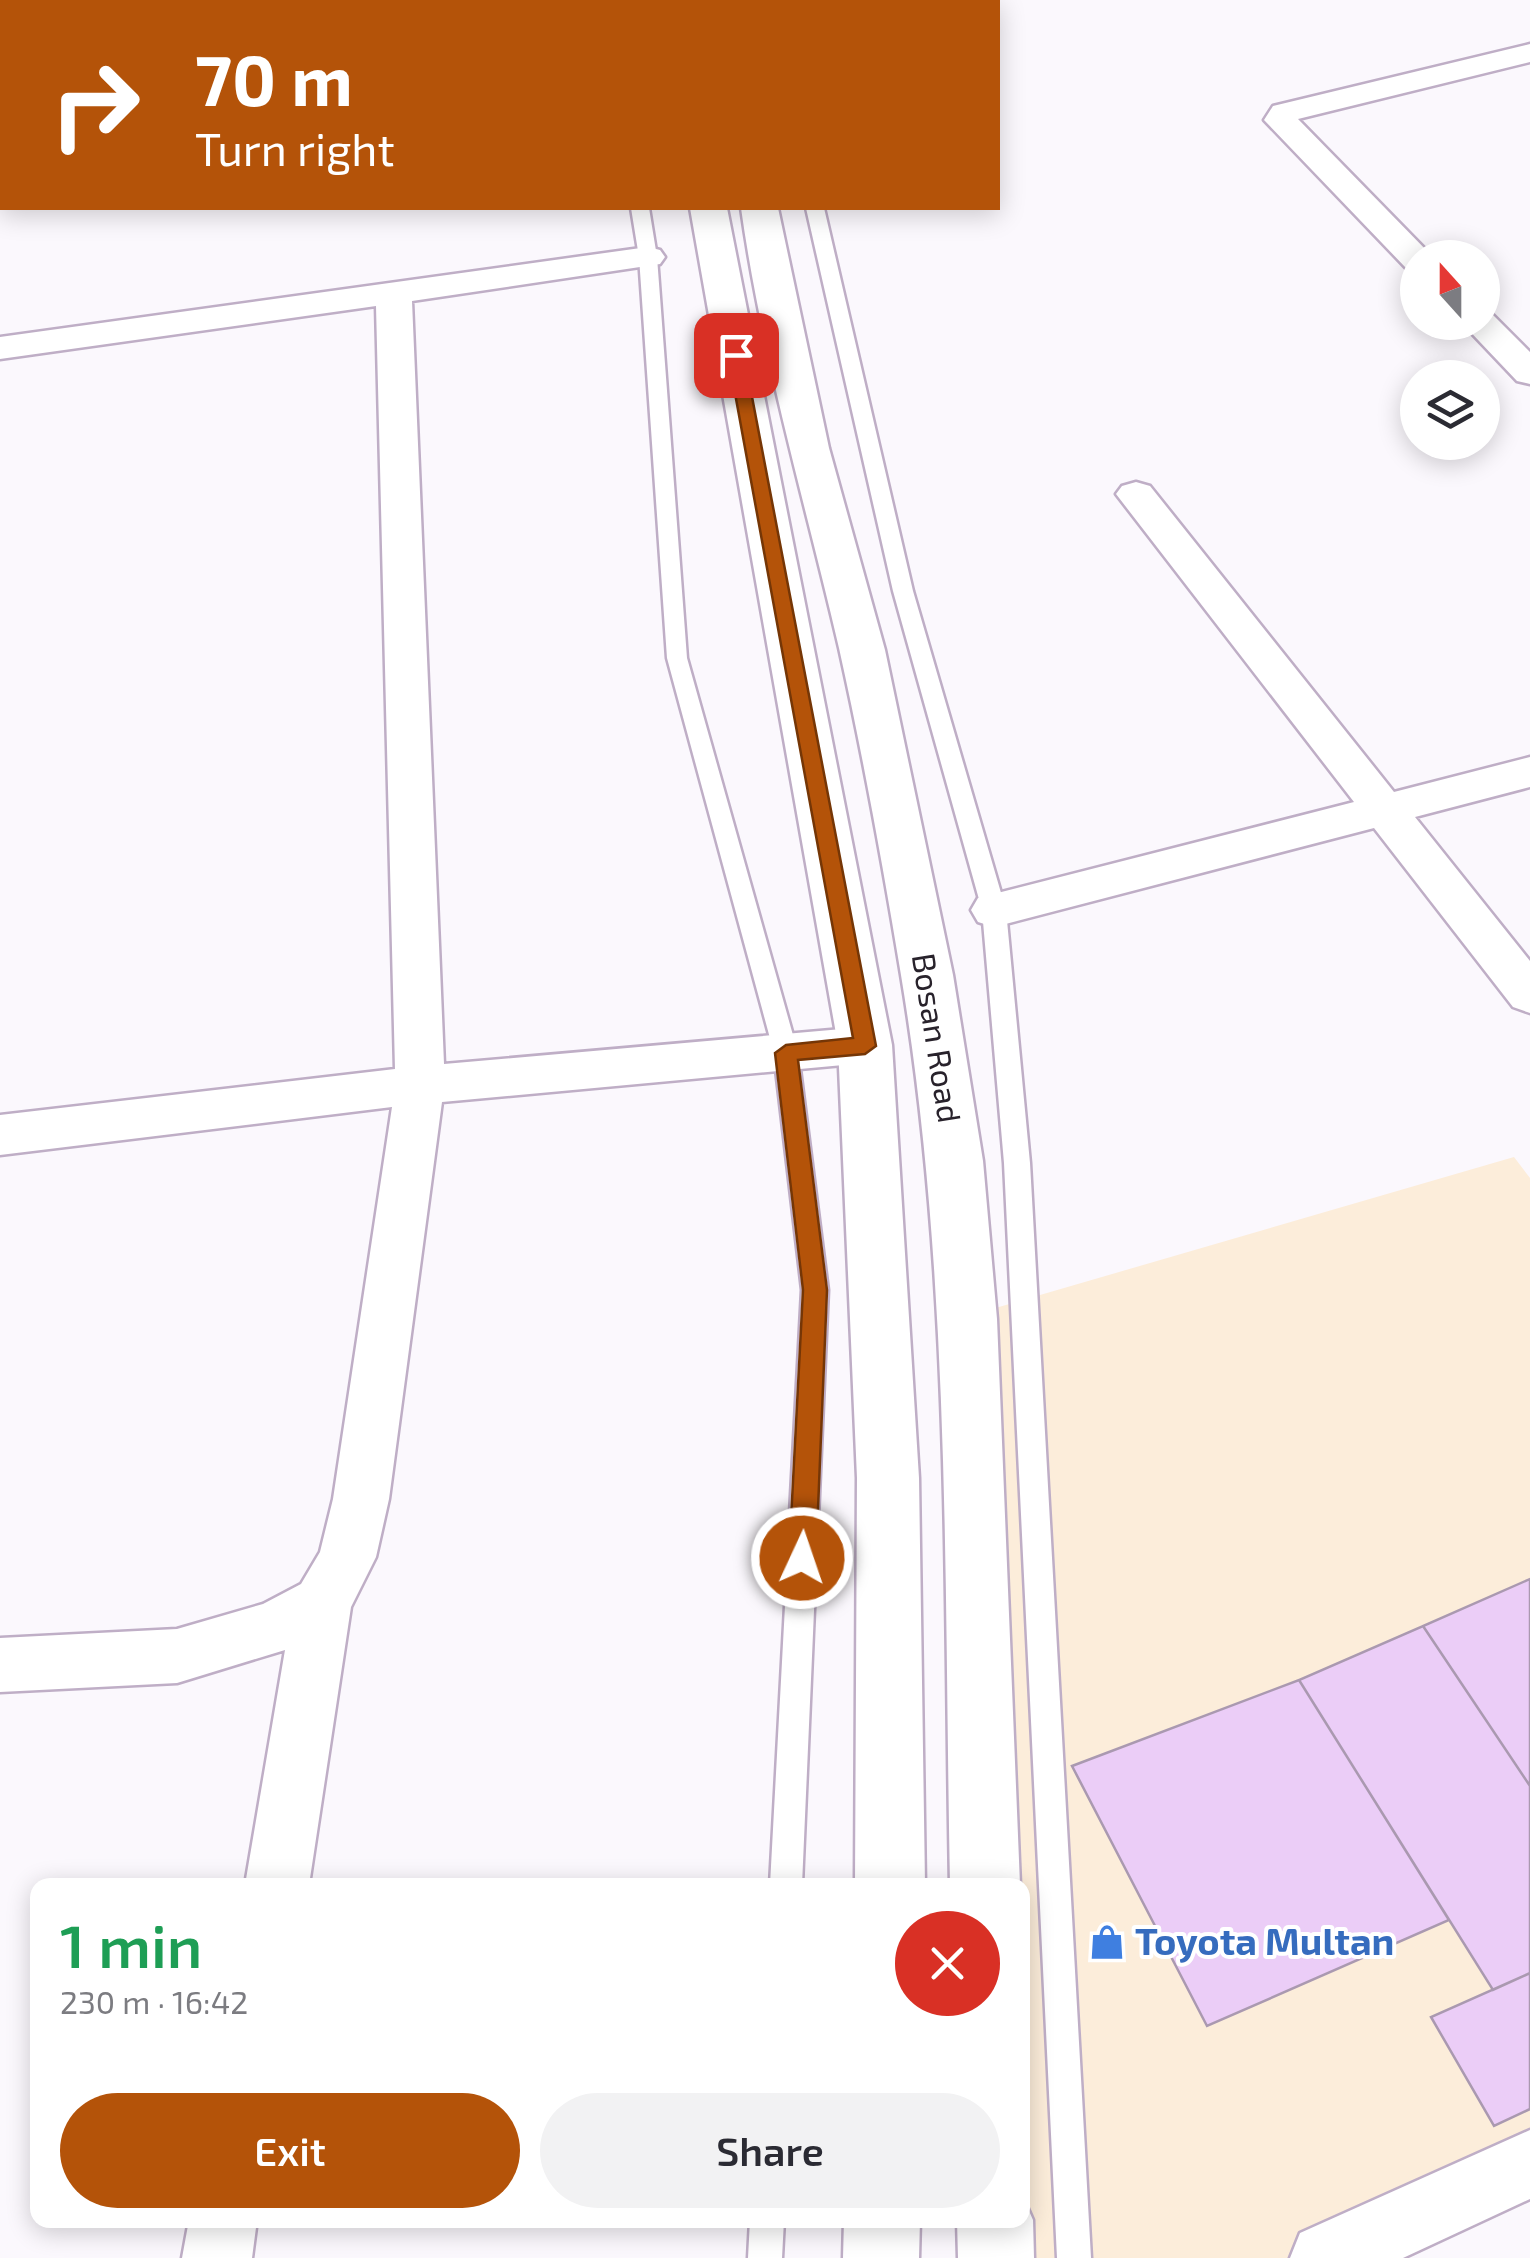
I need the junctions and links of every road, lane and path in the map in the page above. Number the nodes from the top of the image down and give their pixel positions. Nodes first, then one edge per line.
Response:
1 (1530, 53) edge
2 (640, 210) edge
3 (708, 210) edge
4 (759, 210) edge
5 (816, 210) edge
6 (1400, 243) edge
7 (648, 257) junction
8 (394, 294) junction
9 (1497, 340) edge
10 (0, 348) edge
11 (1530, 373) edge
12 (1136, 494) dead end
13 (1530, 772) edge
14 (1386, 811) junction
15 (994, 910) junction
16 (1530, 995) edge
17 (865, 1046) junction
18 (786, 1053) junction
19 (420, 1085) junction
20 (0, 1135) edge
21 (322, 1602) junction
22 (0, 1666) edge
23 (278, 1878) edge
24 (786, 1878) edge
25 (890, 1878) edge
26 (985, 1878) edge
27 (1530, 2164) edge
28 (223, 2228) edge
29 (767, 2228) edge
30 (882, 2228) edge
31 (995, 2228) edge
32 (218, 2258) edge
33 (765, 2258) edge
34 (880, 2258) edge
35 (996, 2258) edge
36 (1074, 2258) edge
37 (1324, 2258) edge

1 - 6 street
2 - 7 lane
3 - 17 main road
4 - 26 main road, Bosan Road
5 - 15 lane
7 - 8 street
7 - 18 lane
8 - 10 street
8 - 19 street
9 - 11 street
12 - 14 street
13 - 14 street
14 - 15 street
14 - 16 street
15 - 36 lane
17 - 18 street
17 - 25 main road
18 - 19 street
18 - 24 lane
19 - 20 street
19 - 21 street
21 - 22 street
21 - 23 street
27 - 37 street
28 - 32 street
29 - 33 lane
30 - 34 main road
31 - 35 main road

